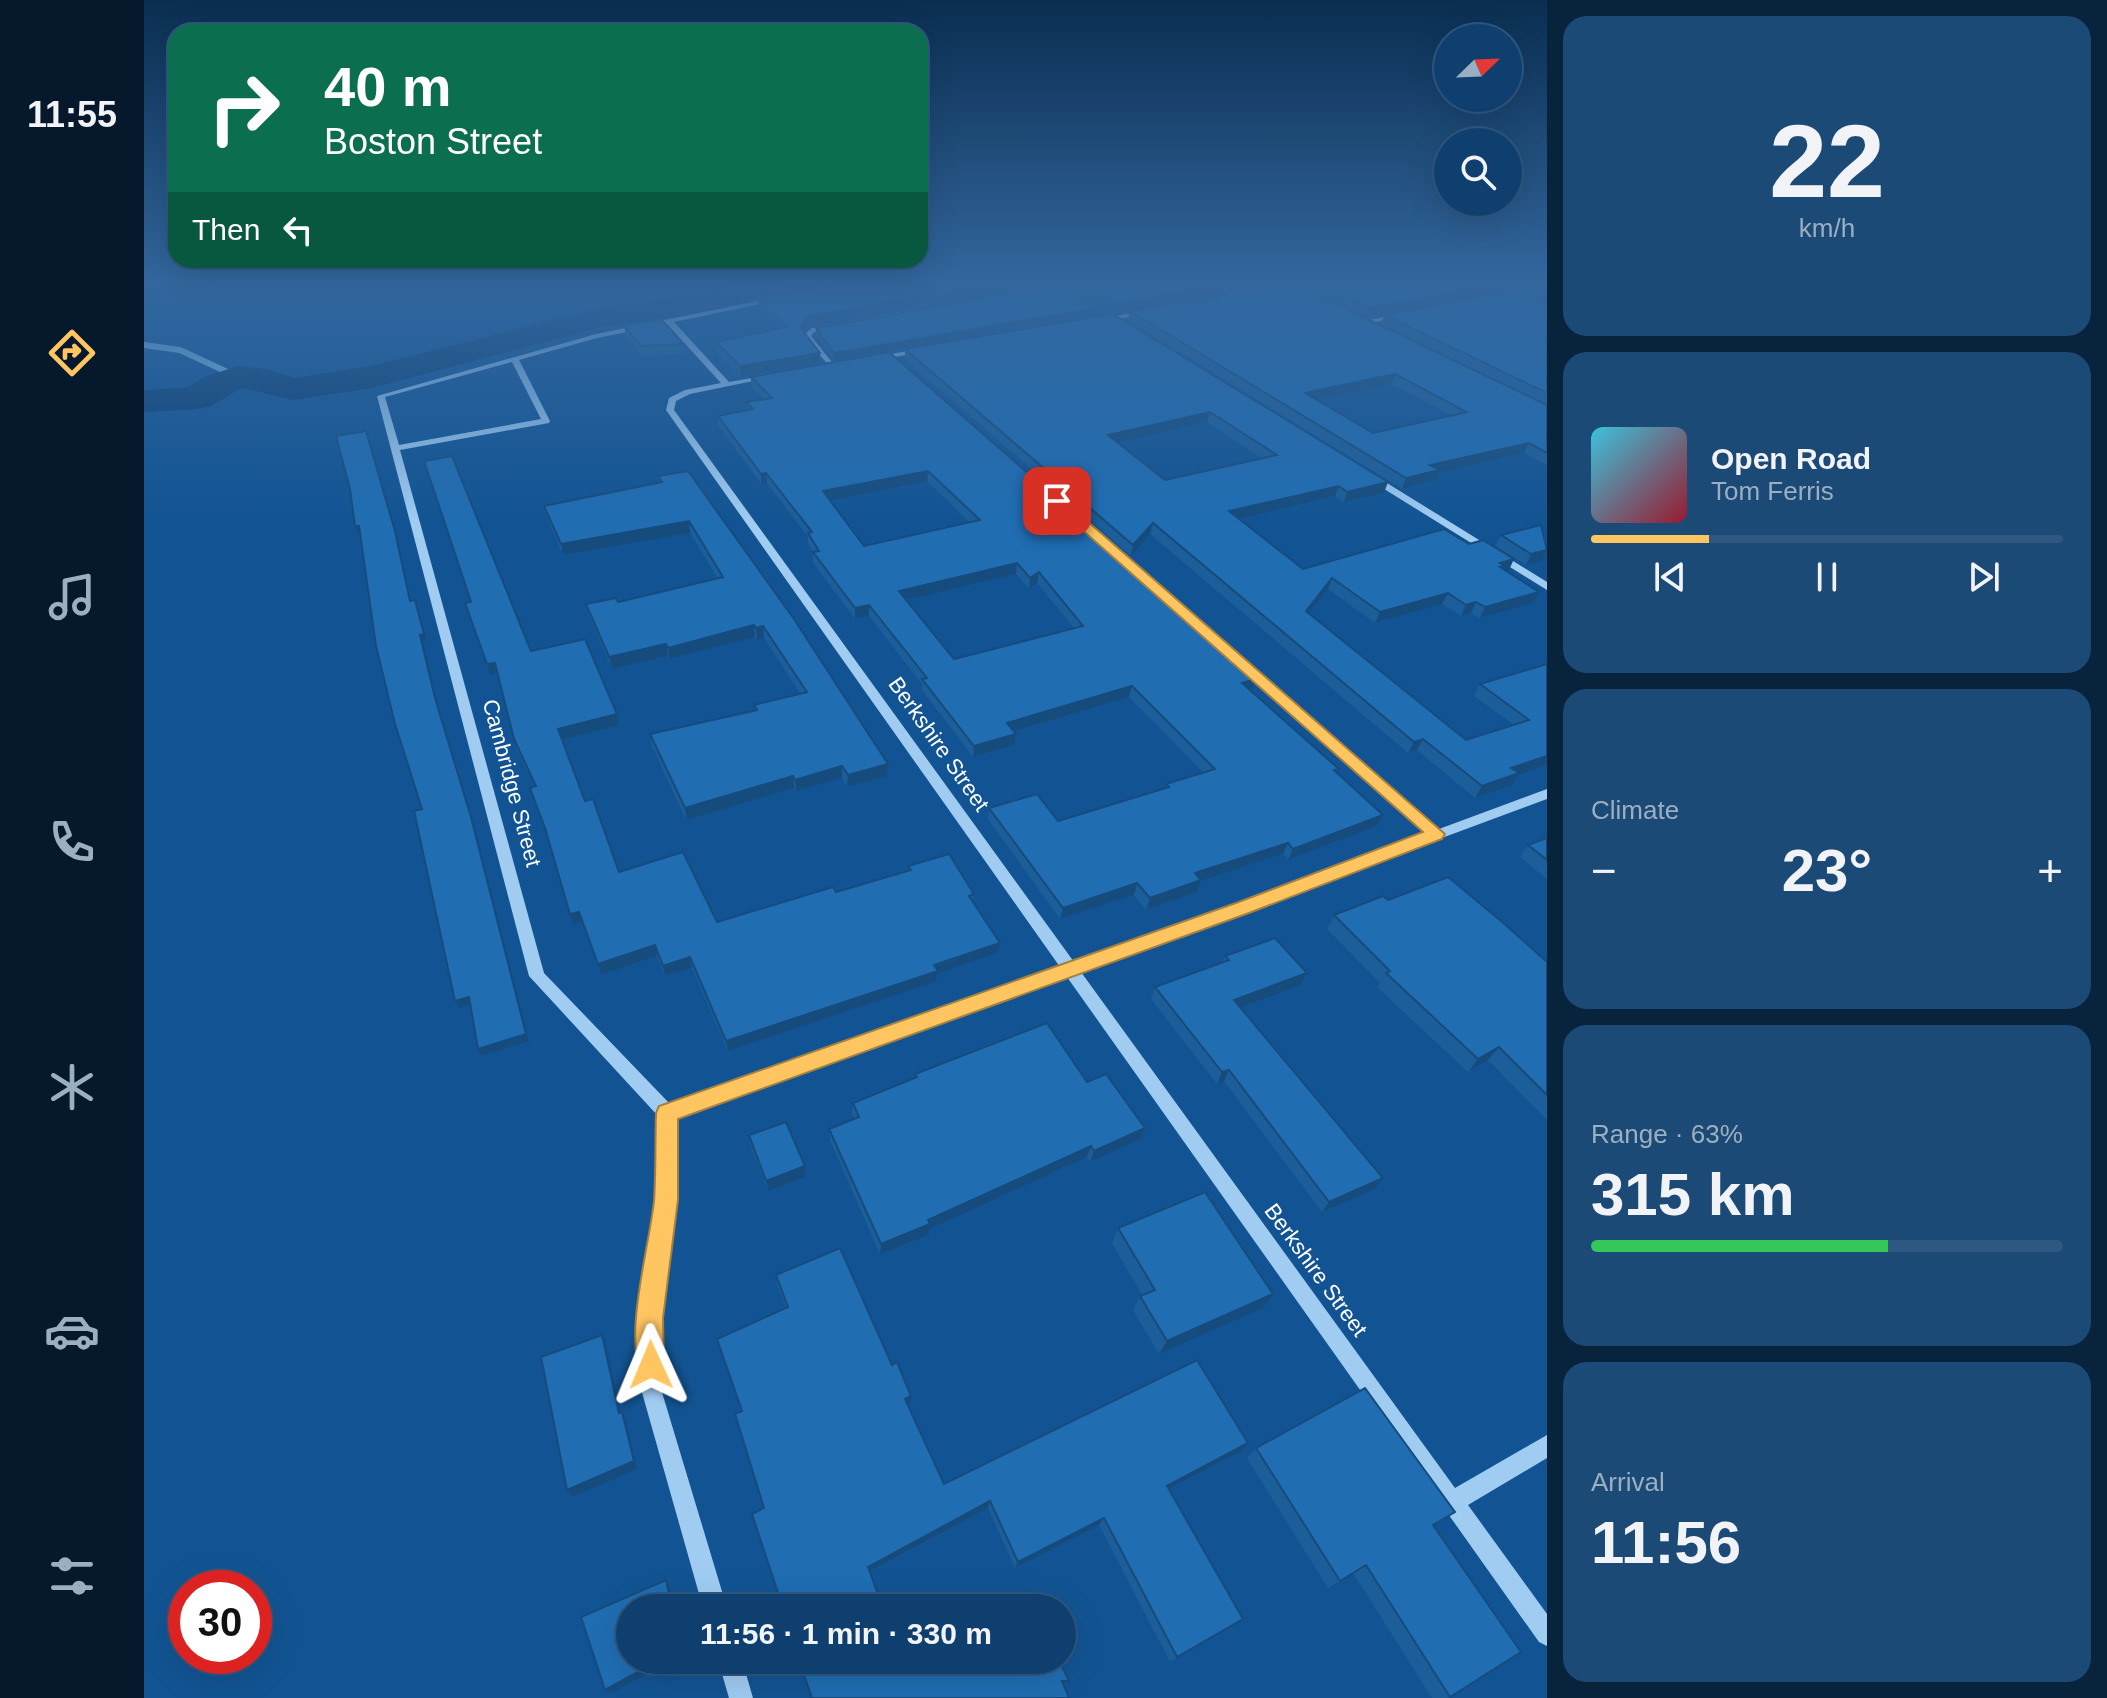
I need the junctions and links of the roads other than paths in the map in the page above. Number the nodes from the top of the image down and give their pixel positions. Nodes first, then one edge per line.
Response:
1 (504, 364) edge
2 (518, 364) edge
3 (708, 364) edge
4 (840, 364) edge
5 (831, 366) joint
6 (816, 368) edge
7 (786, 374) edge
8 (726, 384) junction
9 (395, 448) junction
10 (1357, 468) edge
11 (1093, 533) edge
12 (1547, 587) edge
13 (1547, 794) edge
14 (1436, 834) junction
15 (1071, 969) junction
16 (667, 1113) junction
17 (1547, 1446) edge
18 (1452, 1502) junction
19 (711, 1594) edge
20 (1547, 1634) edge
21 (734, 1674) edge
22 (741, 1698) edge

1 - 9 street, Cambridge Street
2 - 9 street
3 - 8 street
4 - 5 street
5 - 6 street
7 - 8 street, Berkshire Street
8 - 15 street, Berkshire Street
9 - 16 street, Cambridge Street
10 - 12 street
11 - 14 street
13 - 14 street
14 - 15 street
15 - 16 street
15 - 18 street, Berkshire Street
16 - 19 street
17 - 18 street
18 - 20 street, Berkshire Street
21 - 22 street

